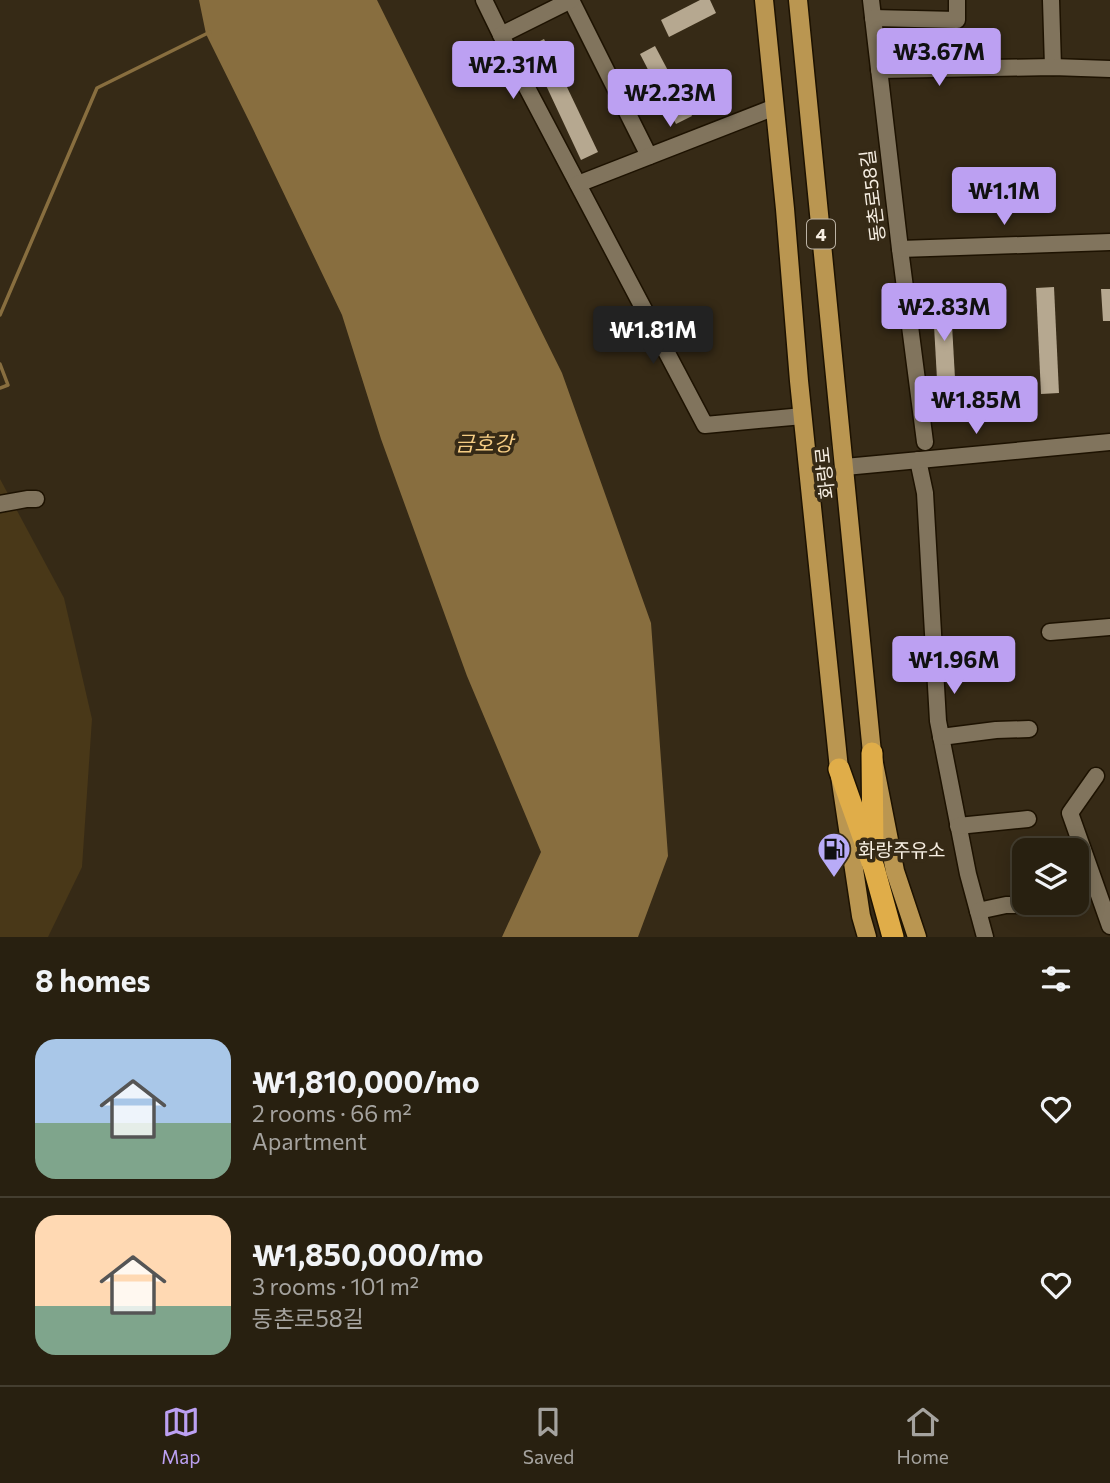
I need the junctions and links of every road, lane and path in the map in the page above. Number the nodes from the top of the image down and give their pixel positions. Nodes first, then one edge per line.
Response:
1 (484, 0) edge
2 (571, 0) edge
3 (764, 0) edge
4 (798, 0) edge
5 (871, 0) edge
6 (957, 0) edge
7 (1051, 0) edge
8 (873, 18) junction
9 (501, 35) junction
10 (1053, 67) junction
11 (1110, 69) edge
12 (879, 70) junction
13 (775, 107) junction
14 (649, 156) junction
15 (578, 184) junction
16 (1110, 242) edge
17 (900, 248) junction
18 (803, 416) junction
19 (925, 442) dead end
20 (1110, 442) edge
21 (918, 460) junction
22 (845, 467) junction
23 (36, 499) dead end
24 (0, 504) edge
25 (1110, 627) edge
26 (1050, 632) dead end
27 (1029, 729) dead end
28 (941, 737) junction
29 (872, 753) junction
30 (839, 769) junction
31 (1096, 776) dead end
32 (1028, 819) dead end
33 (958, 826) junction
34 (874, 868) junction
35 (1012, 905) edge
36 (978, 911) junction
37 (1110, 926) edge
38 (867, 937) edge
39 (893, 937) edge
40 (917, 937) edge
41 (985, 937) edge

1 - 9 street
2 - 9 street
2 - 14 street
3 - 13 main road, 화랑로
4 - 22 main road, 화랑로 / 4
5 - 8 street, 동촌로58길
6 - 8 street
7 - 10 street
8 - 12 street, 동촌로58길
9 - 15 street
10 - 11 street
10 - 12 street
12 - 17 street, 동촌로58길
13 - 14 street
13 - 18 main road, 화랑로
14 - 15 street
15 - 18 street
16 - 17 street
17 - 19 street, 동촌로58길
18 - 30 main road, 화랑로
20 - 21 street
21 - 22 street
21 - 28 street
22 - 29 main road, 화랑로 / 4
23 - 24 street
25 - 26 street
27 - 28 street
28 - 33 street
29 - 34 highway
29 - 40 main road, 화랑로 / 4
30 - 34 highway
30 - 38 main road, 화랑로
31 - 37 street
32 - 33 street
33 - 36 street
34 - 39 highway
35 - 36 street
36 - 41 street

